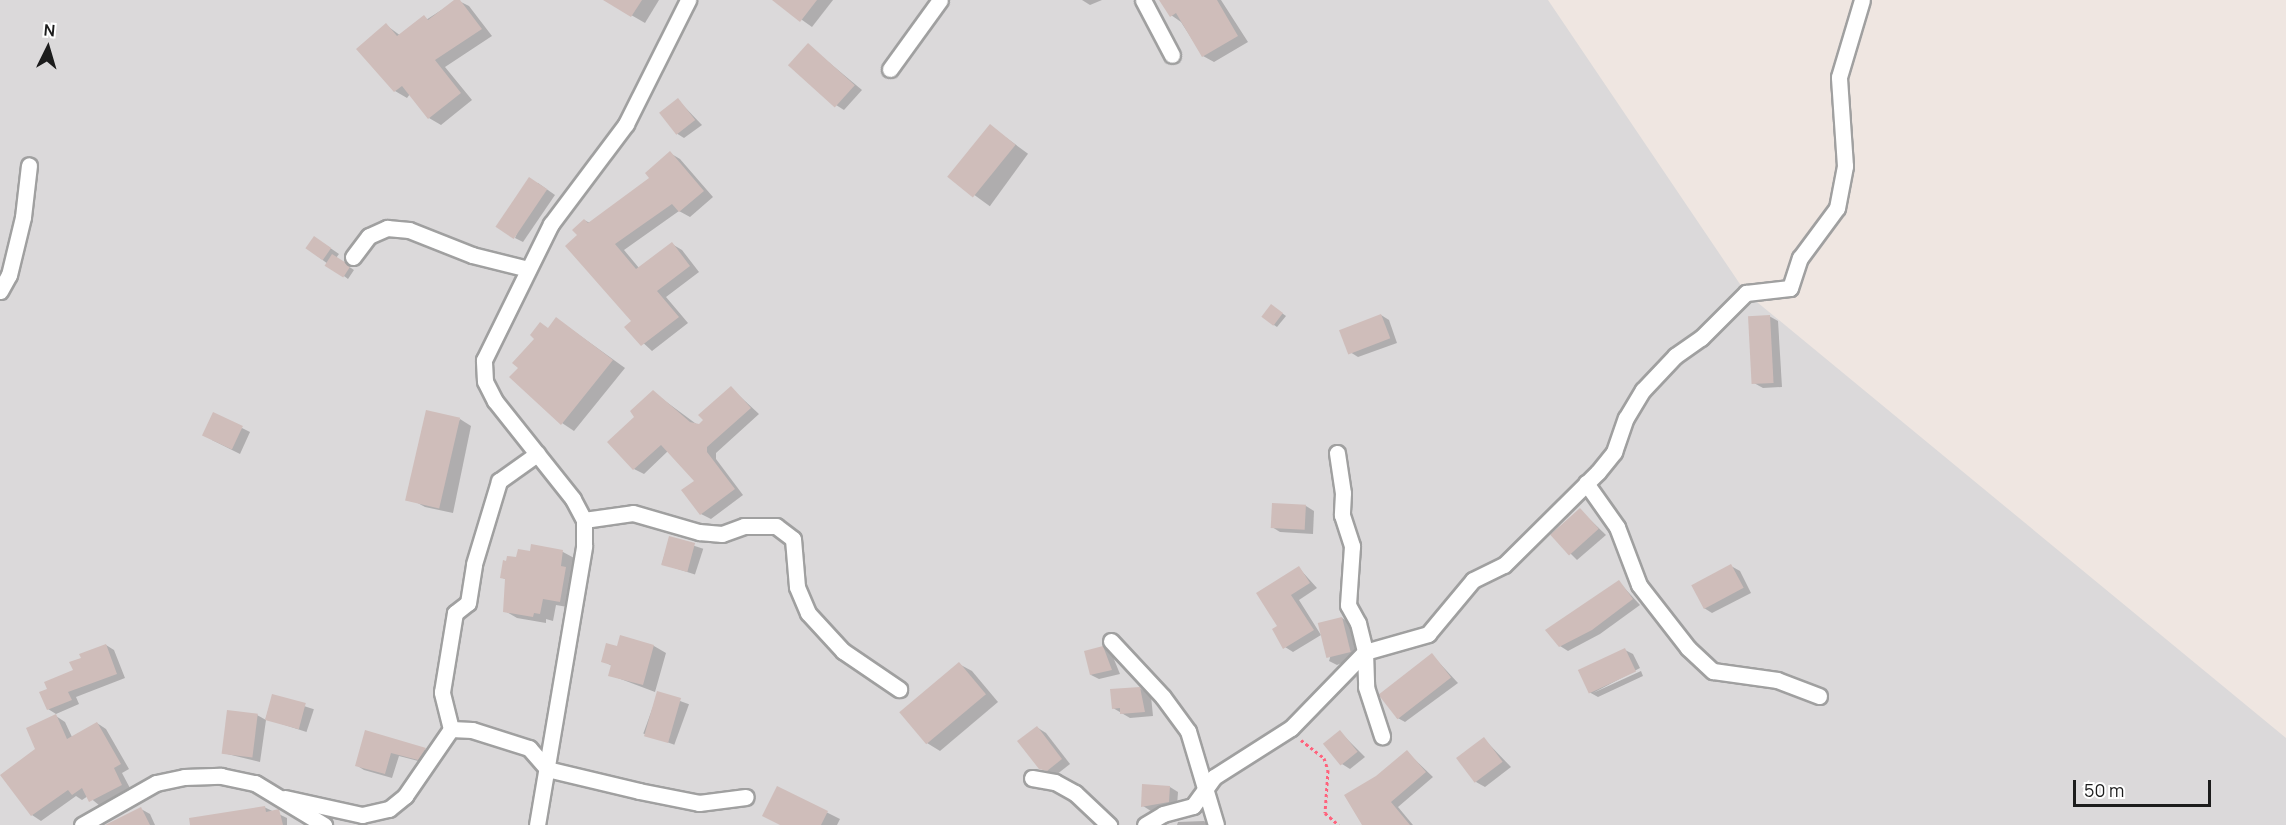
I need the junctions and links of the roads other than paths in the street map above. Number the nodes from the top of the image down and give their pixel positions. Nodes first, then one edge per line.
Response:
1 (688, 0) edge
2 (940, 0) edge
3 (1143, 0) edge
4 (1862, 0) edge
5 (1172, 55) dead end
6 (890, 69) dead end
7 (29, 165) dead end
8 (353, 257) dead end
9 (528, 269) junction
10 (0, 291) edge
11 (1337, 453) dead end
12 (537, 454) junction
13 (1586, 483) junction
14 (584, 520) junction
15 (1111, 640) dead end
16 (1365, 652) junction
17 (900, 689) dead end
18 (1819, 696) dead end
19 (451, 729) junction
20 (1382, 736) dead end
21 (547, 769) junction
22 (1032, 778) dead end
23 (1206, 786) junction
24 (746, 797) dead end
25 (285, 798) junction
26 (82, 825) edge
27 (324, 825) edge
28 (537, 825) edge
29 (1109, 825) edge
30 (1145, 825) edge
31 (1216, 825) edge

1 - 9 street
2 - 6 street
3 - 5 street
4 - 13 street
7 - 10 street
8 - 9 street
9 - 12 street
11 - 16 street
12 - 14 street
12 - 19 street
13 - 16 street
13 - 18 street
14 - 17 street
14 - 21 street
15 - 23 street
16 - 20 street
16 - 23 street
19 - 21 street
19 - 25 street
21 - 24 street
21 - 28 street
22 - 29 street
23 - 30 street
23 - 31 street
25 - 26 street
25 - 27 street

